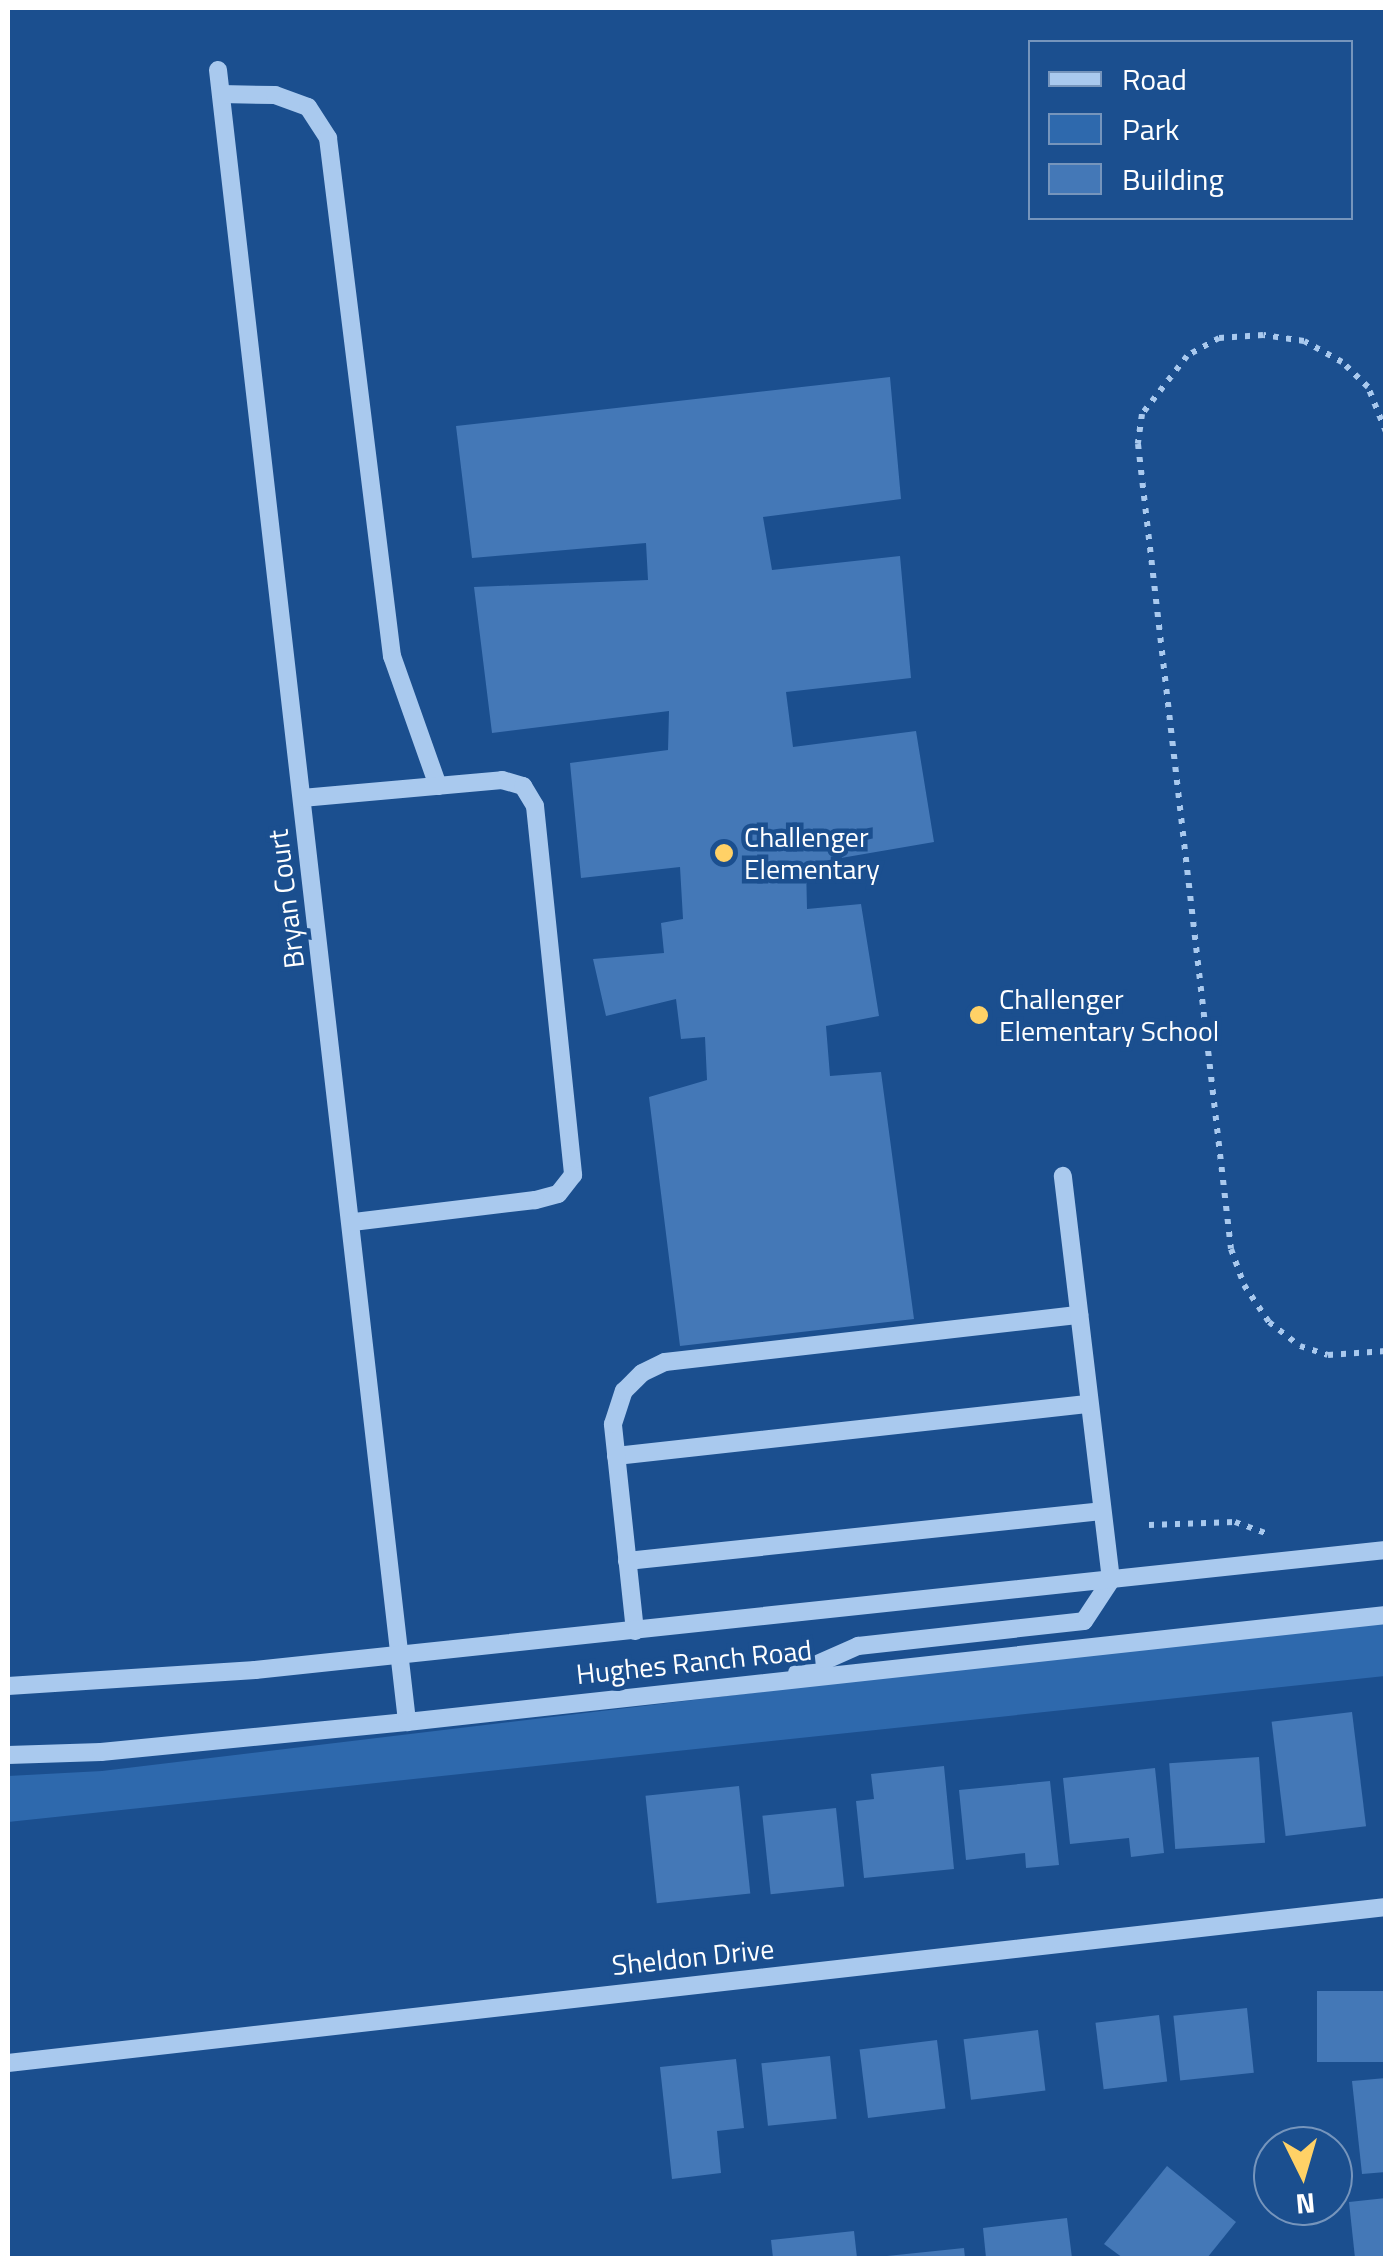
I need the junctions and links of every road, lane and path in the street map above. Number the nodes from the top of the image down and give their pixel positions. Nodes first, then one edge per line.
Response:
1 (218, 70) dead end
2 (220, 94) junction
3 (1386, 432) edge
4 (438, 786) junction
5 (302, 798) junction
6 (1063, 1176) dead end
7 (352, 1222) junction
8 (1079, 1315) junction
9 (1386, 1351) edge
10 (1089, 1404) junction
11 (616, 1456) junction
12 (1101, 1511) junction
13 (1149, 1525) dead end
14 (1282, 1532) dead end
15 (1386, 1550) edge
16 (627, 1562) junction
17 (1110, 1580) junction
18 (1386, 1615) edge
19 (634, 1632) junction
20 (400, 1655) junction
21 (783, 1680) junction
22 (8, 1686) edge
23 (408, 1722) junction
24 (8, 1755) edge
25 (1386, 1907) edge
26 (8, 2063) edge

1 - 2 street, Bryan Court
2 - 4 street
2 - 5 street, Bryan Court
3 - 9 path
4 - 5 street
4 - 7 street
5 - 7 street, Bryan Court
6 - 8 street
7 - 20 street, Bryan Court
8 - 10 street
8 - 11 street
10 - 11 street
10 - 12 street
11 - 16 street
12 - 16 street
12 - 17 street
13 - 14 path
15 - 17 street, Hughes Ranch Road
16 - 19 street
17 - 19 street, Hughes Ranch Road
17 - 21 street
18 - 21 street, Hughes Ranch Road
19 - 20 street, Hughes Ranch Road
20 - 22 street, Hughes Ranch Road
20 - 23 street, Bryan Court
21 - 23 street, Hughes Ranch Road
23 - 24 street, Hughes Ranch Road
25 - 26 street, Sheldon Drive

